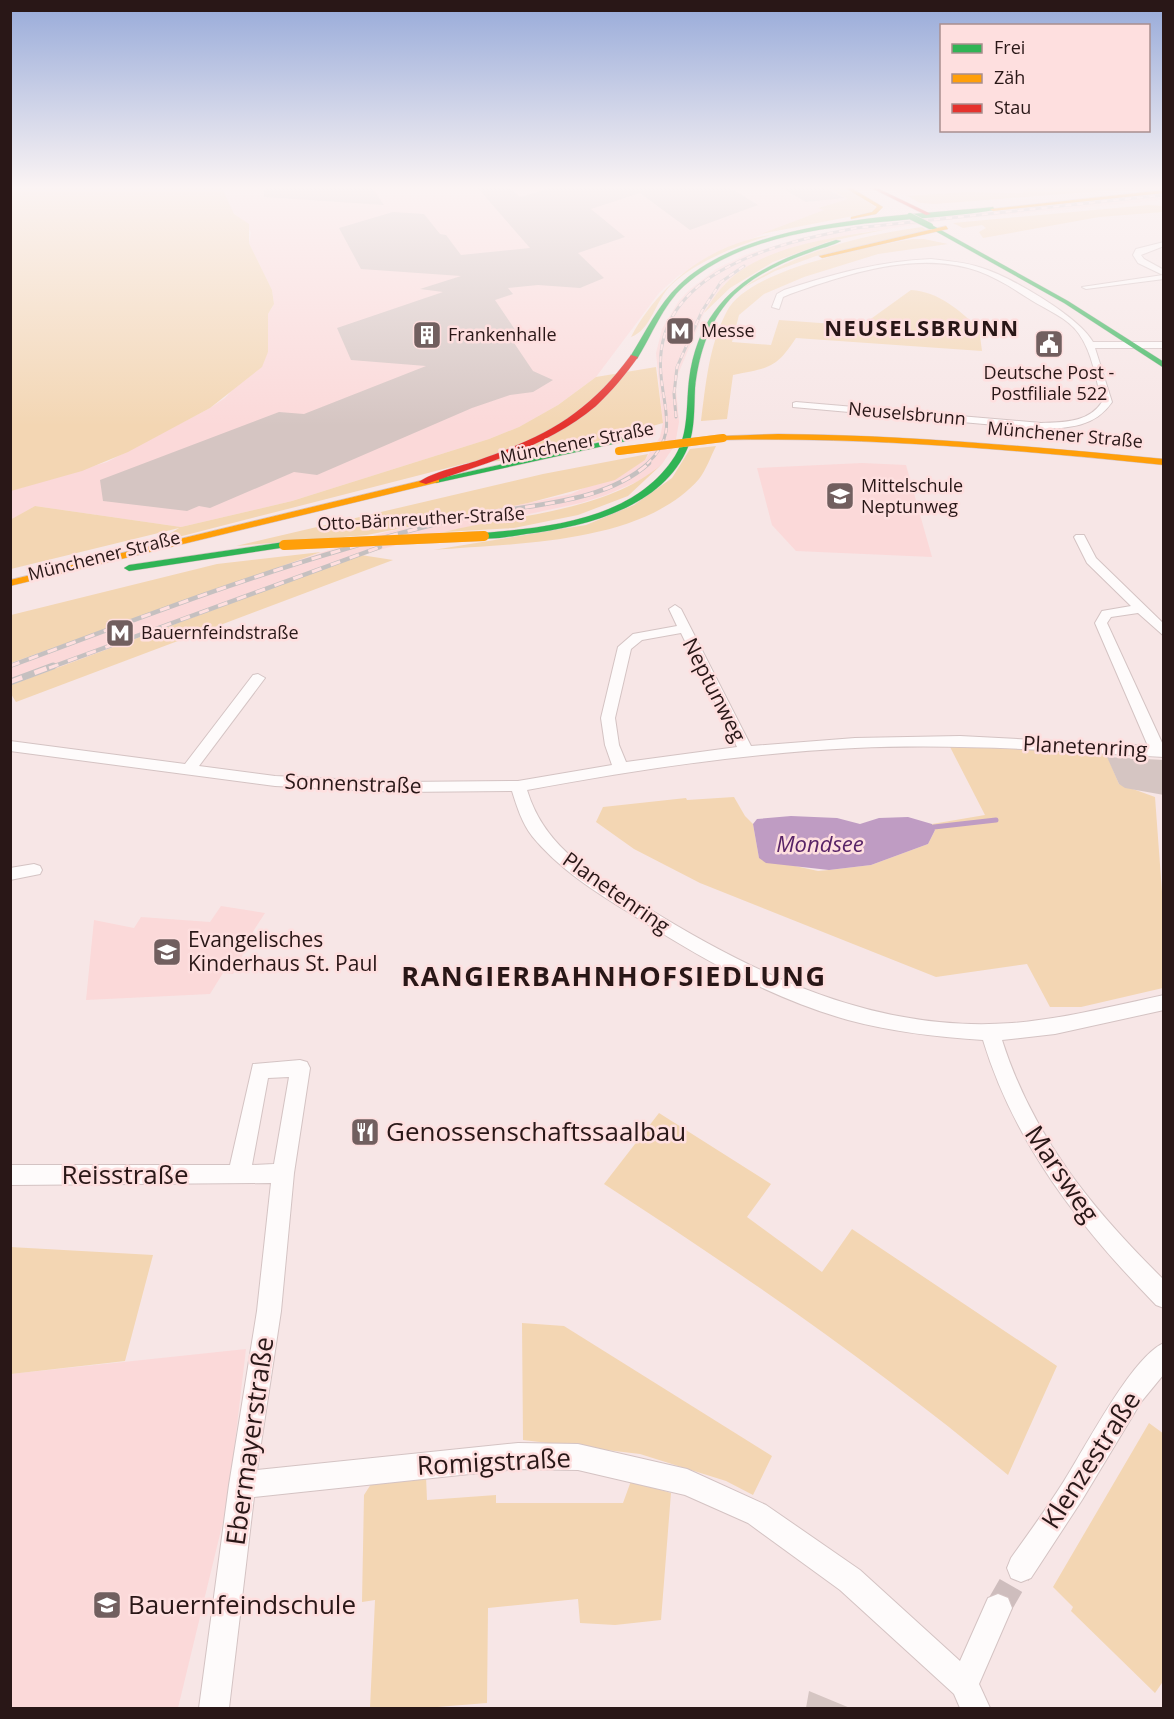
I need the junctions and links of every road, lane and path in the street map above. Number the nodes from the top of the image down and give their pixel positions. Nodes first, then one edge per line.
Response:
1 (712, 266) edge
2 (772, 266) edge
3 (795, 266) edge
4 (885, 266) edge
5 (965, 266) edge
6 (1002, 266) edge
7 (1020, 266) edge
8 (1150, 266) edge
9 (1164, 275) edge
10 (1086, 287) dead end
11 (720, 304) junction
12 (776, 307) dead end
13 (1088, 345) junction
14 (1159, 350) edge
15 (1133, 351) junction
16 (1092, 357) junction
17 (1103, 357) dead end
18 (1164, 366) edge
19 (796, 405) dead end
20 (724, 432) junction
21 (1164, 452) edge
22 (1164, 462) edge
23 (416, 485) junction
24 (1080, 537) dead end
25 (129, 568) junction
26 (10, 583) edge
27 (10, 597) edge
28 (675, 609) dead end
29 (1140, 609) junction
30 (682, 629) junction
31 (1164, 632) edge
32 (258, 678) dead end
33 (10, 746) edge
34 (746, 751) junction
35 (1160, 752) edge
36 (621, 768) junction
37 (189, 769) junction
38 (518, 786) junction
39 (34, 870) dead end
40 (10, 874) edge
41 (1164, 1002) edge
42 (990, 1032) junction
43 (283, 1173) junction
44 (10, 1175) edge
45 (239, 1175) junction
46 (1164, 1298) edge
47 (1164, 1355) edge
48 (242, 1485) junction
49 (1021, 1568) tunnel mouth
50 (998, 1608) tunnel mouth
51 (970, 1696) edge
52 (214, 1708) edge

1 - 23 main road, Otto-Bärnreuther-Straße
2 - 11 main road, Otto-Bärnreuther-Straße
3 - 11 main road, Otto-Bärnreuther-Straße
4 - 12 street, Neuselsbrunn
5 - 13 street, Neuselsbrunn
6 - 15 main road
7 - 14 main road
8 - 9 street
9 - 10 street
11 - 25 main road, Otto-Bärnreuther-Straße, bridge
13 - 15 street
13 - 16 street, Neuselsbrunn
14 - 15 main road
14 - 18 main road
16 - 17 street
16 - 19 street, Neuselsbrunn
20 - 21 main road, Münchener Straße
20 - 22 main road, Münchener Straße
20 - 23 main road, Münchener Straße
20 - 25 main road, Münchener Straße, bridge
23 - 26 main road, Münchener Straße
24 - 29 street
25 - 27 main road, Münchener Straße
28 - 30 street, Neptunweg
29 - 31 street
29 - 35 street
30 - 34 street, Neptunweg
30 - 36 street, Neptunweg
32 - 37 street
33 - 37 street, Sonnenstraße
34 - 35 street, Planetenring
34 - 36 street, Planetenring
36 - 38 street, Planetenring
37 - 38 street, Sonnenstraße
38 - 42 street, Planetenring
39 - 40 street
41 - 42 street, Planetenring
42 - 46 street, Marsweg
43 - 45 street, Reisstraße
43 - 45 street, Ebermayerstraße
43 - 48 street, Ebermayerstraße
44 - 45 street, Reisstraße
47 - 49 street, Klenzestraße
48 - 51 street, Romigstraße
48 - 52 street, Ebermayerstraße
50 - 51 street

